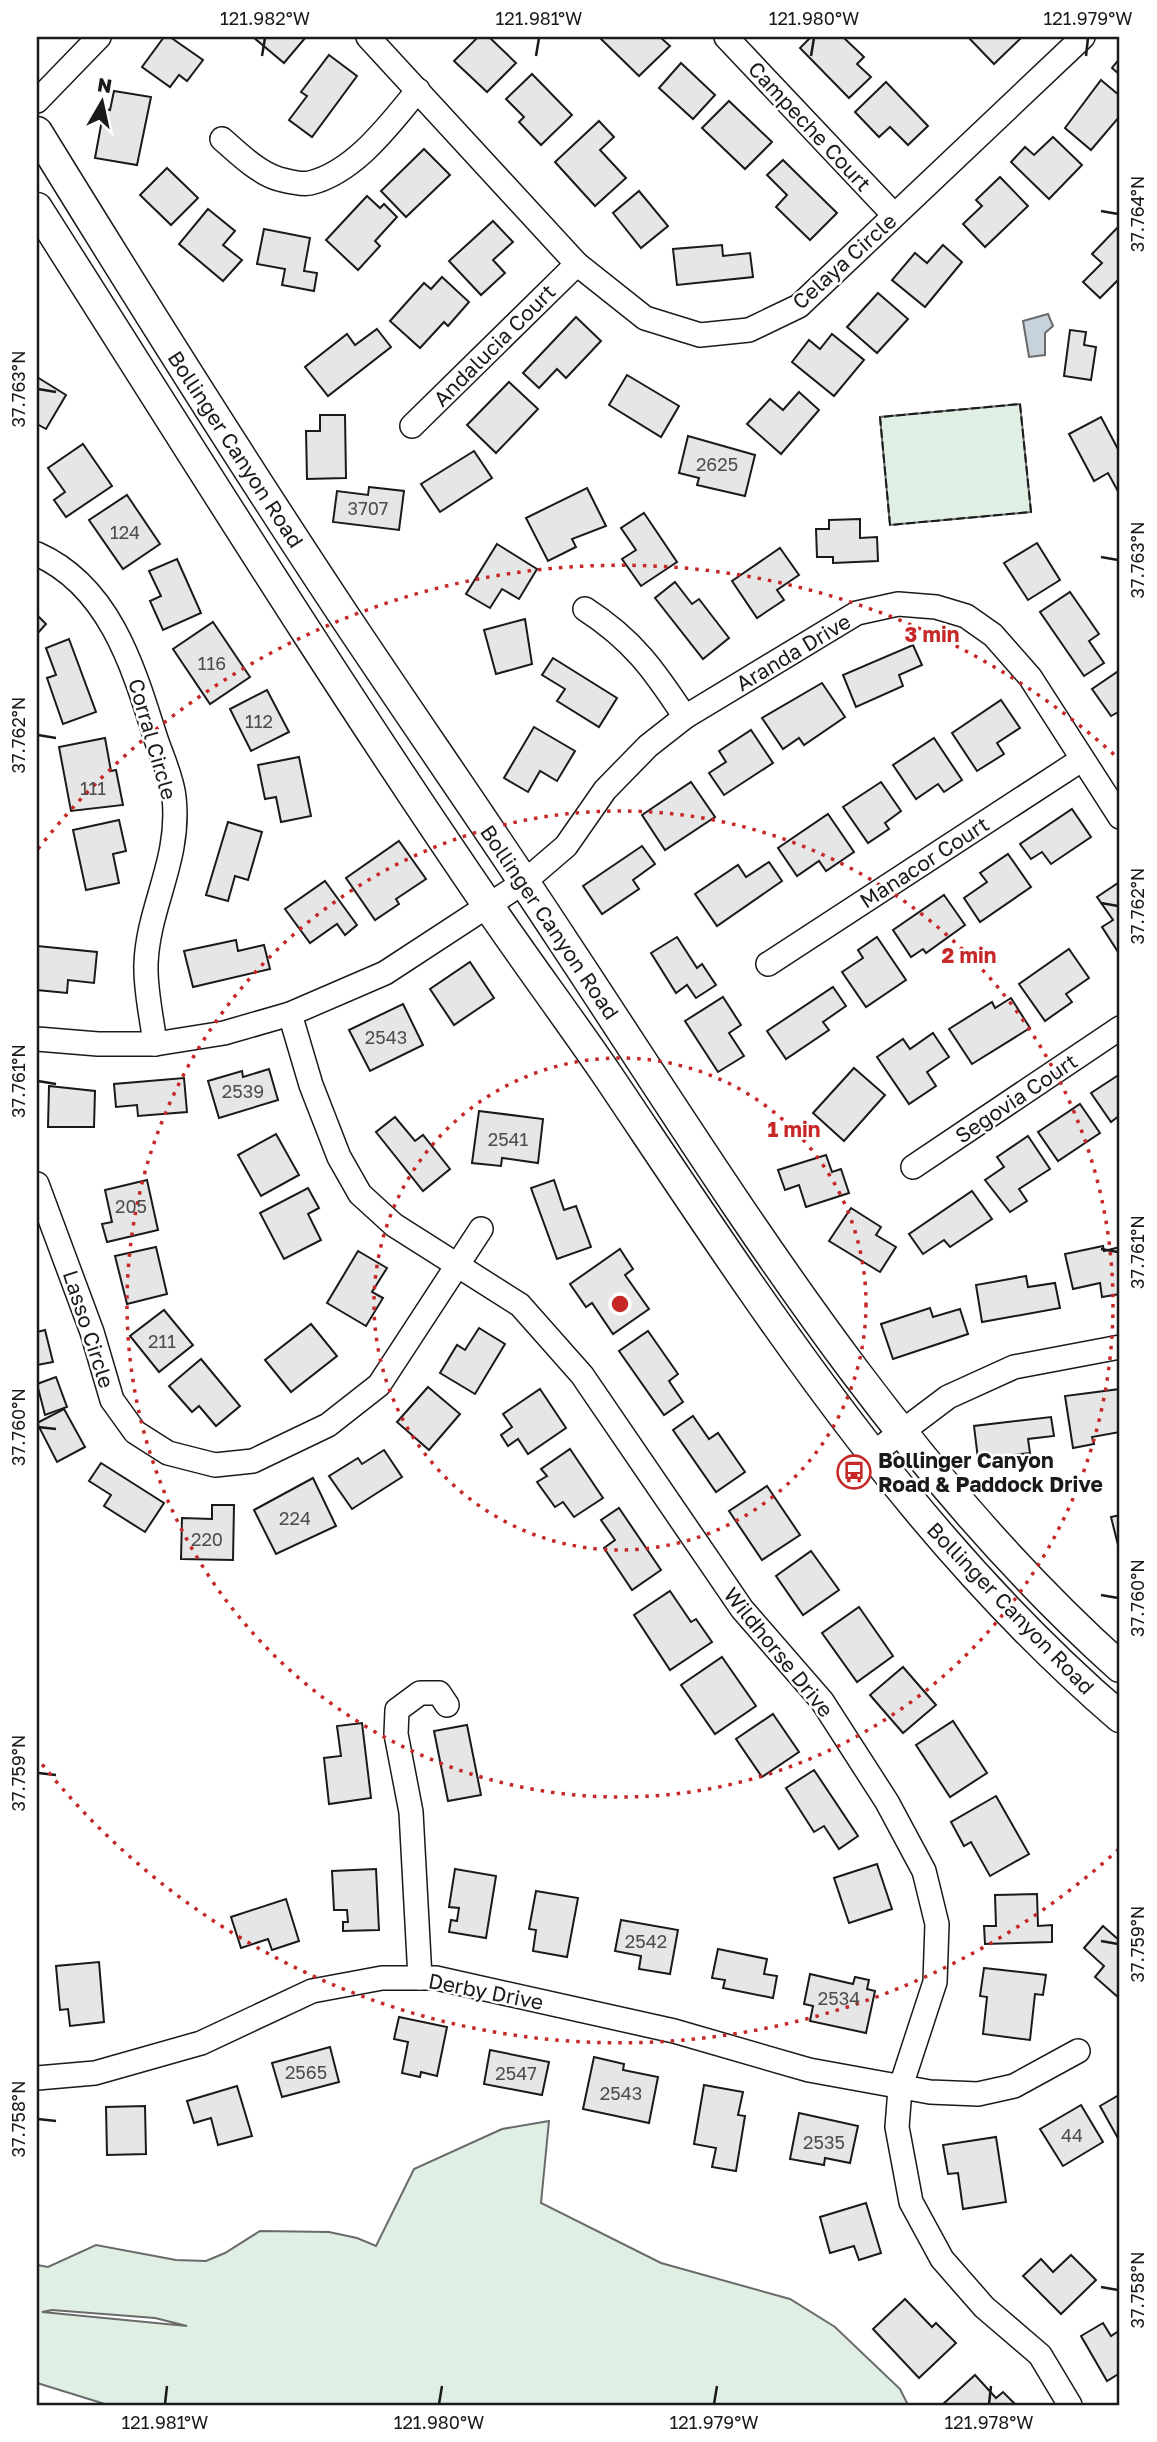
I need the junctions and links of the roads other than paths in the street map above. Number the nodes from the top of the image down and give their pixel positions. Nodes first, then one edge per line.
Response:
1 (99, 37) edge
2 (368, 37) edge
3 (726, 37) edge
4 (1080, 38) edge
5 (418, 90) junction
6 (37, 101) edge
7 (37, 132) edge
8 (222, 139) dead end
9 (37, 208) edge
10 (894, 215) junction
11 (576, 264) junction
12 (412, 426) dead end
13 (37, 554) edge
14 (585, 609) dead end
15 (685, 717) junction
16 (1081, 760) junction
17 (1120, 817) edge
18 (524, 882) junction
19 (488, 906) junction
20 (768, 964) dead end
21 (290, 1014) junction
22 (1120, 1028) edge
23 (37, 1039) edge
24 (155, 1044) junction
25 (913, 1167) dead end
26 (37, 1184) edge
27 (481, 1229) dead end
28 (457, 1263) junction
29 (1120, 1347) edge
30 (899, 1431) junction
31 (871, 1455) junction
32 (1120, 1667) edge
33 (447, 1705) dead end
34 (1120, 1717) edge
35 (420, 1978) junction
36 (1078, 2051) dead end
37 (37, 2078) edge
38 (900, 2089) junction
39 (1070, 2405) edge

1 - 6 street
2 - 5 street, Celaya Circle
3 - 10 street, Campeche Court
4 - 10 street, Celaya Circle
5 - 8 street
5 - 11 street, Celaya Circle
7 - 18 main road, Bollinger Canyon Road
9 - 19 main road, Bollinger Canyon Road
10 - 11 street, Celaya Circle
11 - 12 street, Andalucia Court
13 - 24 street, Corral Circle
14 - 15 street
15 - 16 street, Aranda Drive
15 - 18 street, Aranda Drive
16 - 17 street, Aranda Drive
16 - 20 street, Manacor Court
18 - 19 street, Aranda Drive
18 - 30 main road, Bollinger Canyon Road
19 - 21 street, Aranda Drive
19 - 31 main road, Bollinger Canyon Road
21 - 24 street, Aranda Drive
21 - 28 street, Wildhorse Drive
22 - 25 street, Segovia Court
23 - 24 street, Aranda Drive
26 - 28 street, Lasso Circle
27 - 28 street, Lasso Circle
28 - 38 street, Wildhorse Drive
29 - 30 street
30 - 31 street
30 - 32 main road, Bollinger Canyon Road
31 - 34 main road, Bollinger Canyon Road
33 - 35 street
35 - 37 street, Derby Drive
35 - 38 street, Derby Drive
36 - 38 street, Derby Drive
38 - 39 street, Wildhorse Drive

